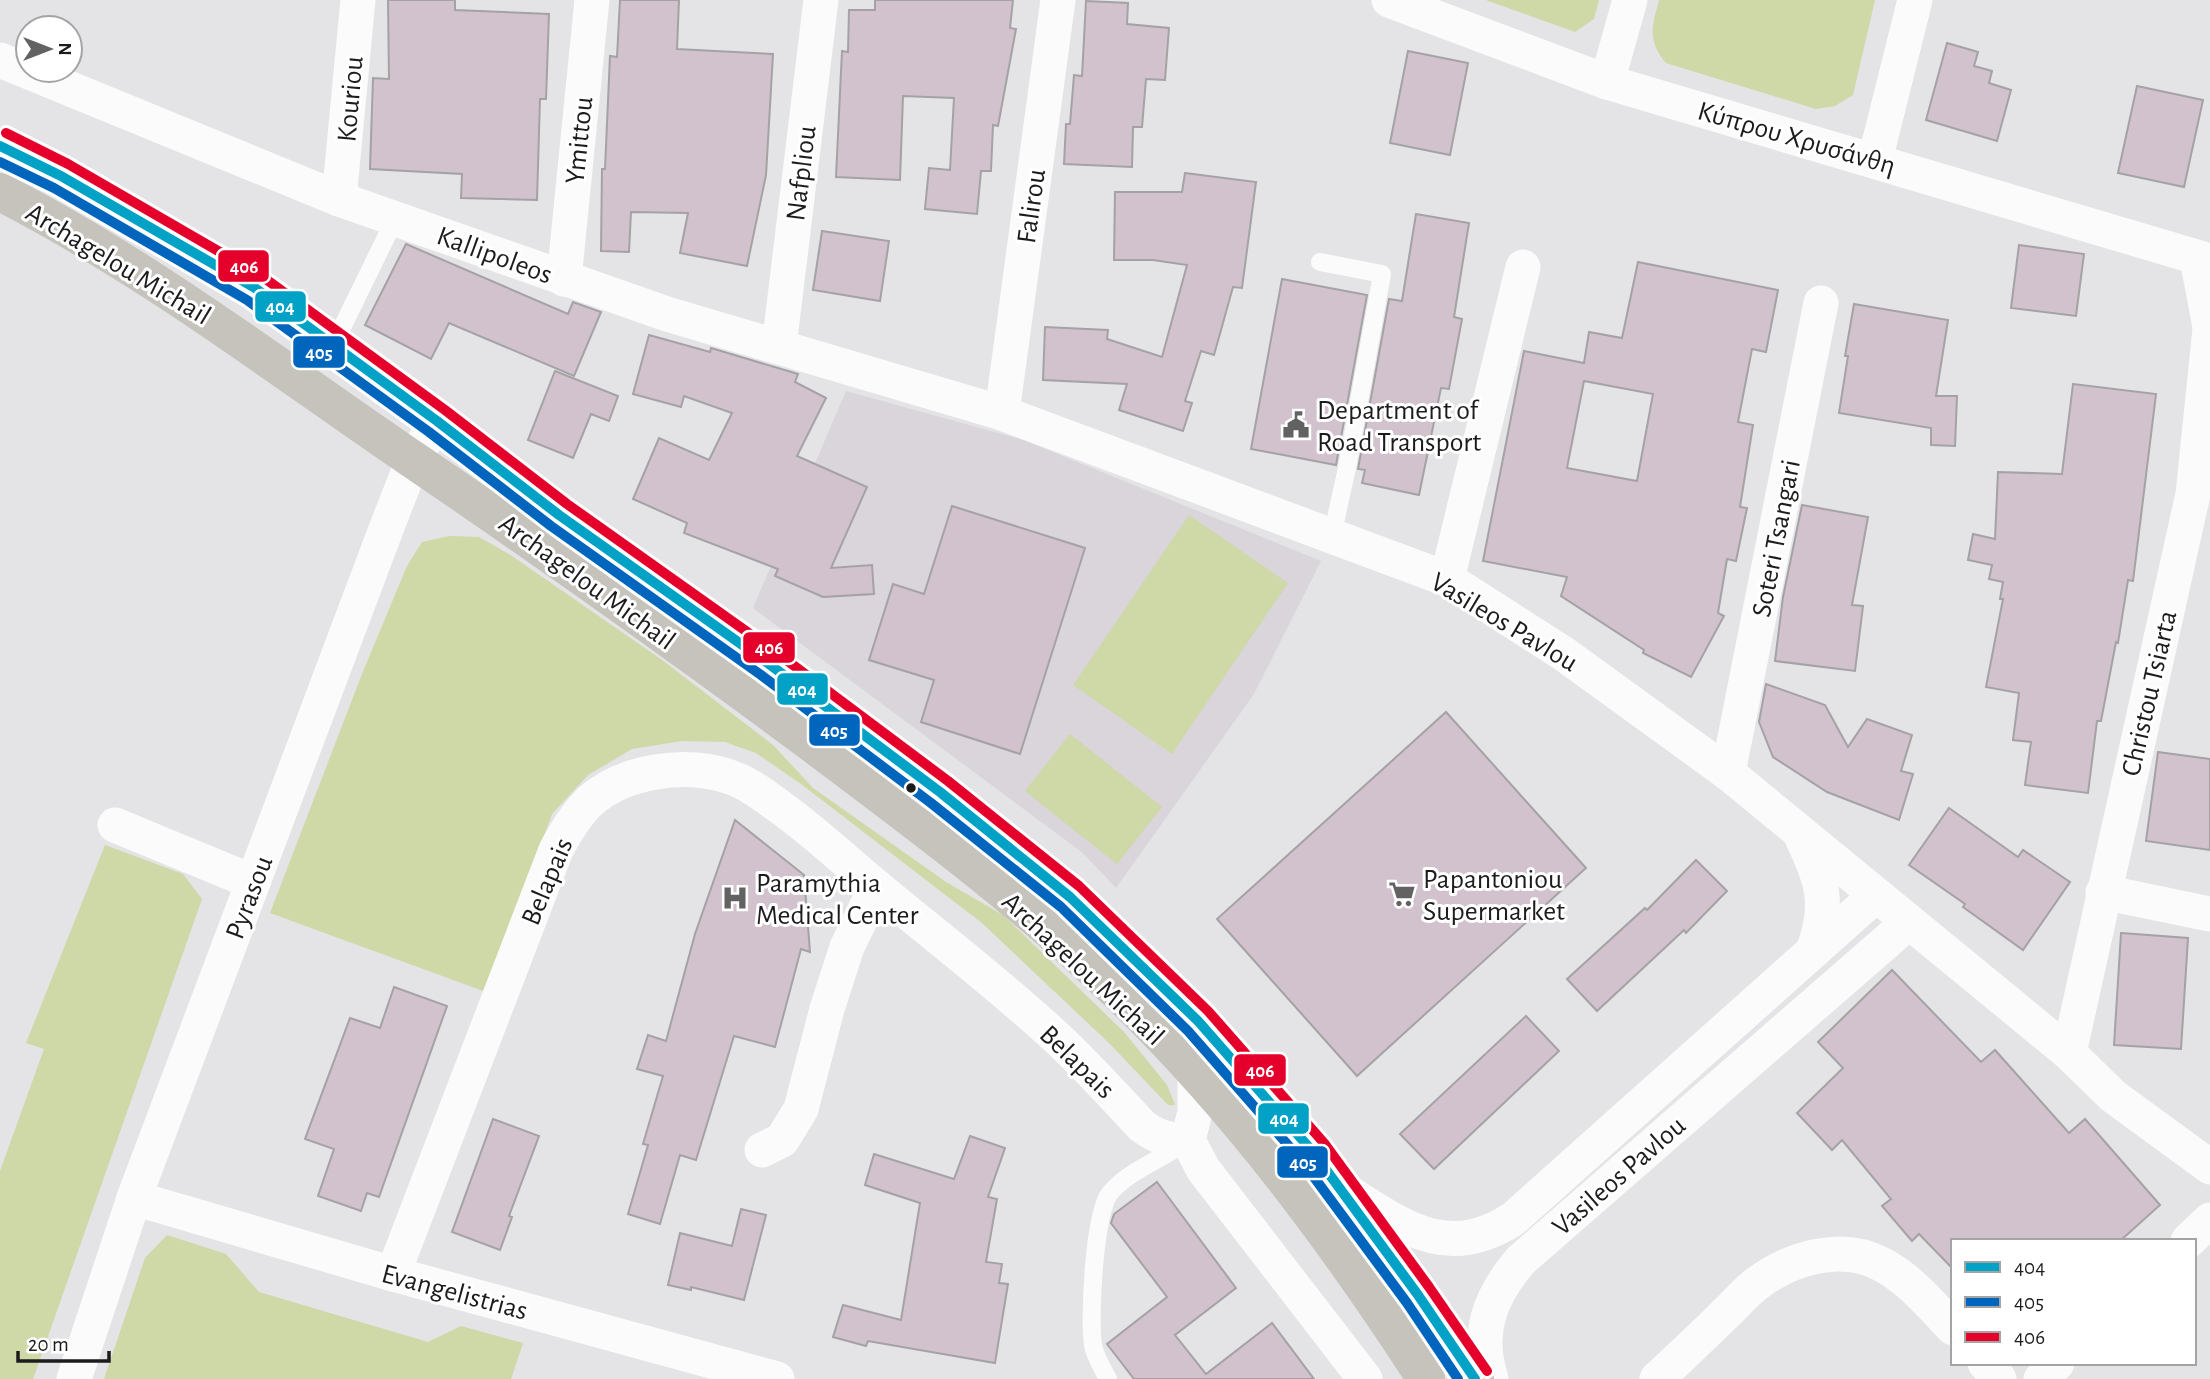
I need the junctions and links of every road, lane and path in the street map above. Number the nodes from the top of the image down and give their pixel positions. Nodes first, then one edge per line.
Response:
1 (358, 0) edge
2 (592, 0) edge
3 (821, 0) edge
4 (1058, 0) edge
5 (1389, 0) edge
6 (1630, 0) edge
7 (1915, 0) edge
8 (0, 60) edge
9 (1607, 82) junction
10 (0, 146) edge
11 (1875, 160) junction
12 (0, 192) edge
13 (340, 199) junction
14 (395, 219) junction
15 (2204, 259) edge
16 (1320, 262) dead end
17 (1523, 267) dead end
18 (564, 279) junction
19 (1821, 303) dead end
20 (2210, 328) edge
21 (333, 346) junction
22 (779, 347) junction
23 (1002, 412) junction
24 (438, 421) junction
25 (414, 460) junction
26 (1332, 536) junction
27 (1447, 579) junction
28 (1728, 773) junction
29 (115, 825) dead end
30 (1801, 834) junction
31 (253, 882) junction
32 (876, 887) junction
33 (2103, 892) junction
34 (1875, 896) junction
35 (2210, 914) edge
36 (1909, 922) junction
37 (1813, 951) junction
38 (2068, 1053) junction
39 (1195, 1073) junction
40 (1188, 1140) junction
41 (762, 1150) dead end
42 (2210, 1167) edge
43 (1341, 1188) junction
44 (134, 1198) junction
45 (2210, 1220) edge
46 (2190, 1239) edge
47 (393, 1274) junction
48 (1951, 1326) edge
49 (1987, 1365) edge
50 (2055, 1365) edge
51 (74, 1379) edge
52 (777, 1379) edge
53 (1108, 1379) edge
54 (1365, 1379) edge
55 (1426, 1379) edge
56 (1475, 1379) edge
57 (1491, 1379) edge
58 (1657, 1379) edge
59 (2000, 1379) edge
60 (2041, 1379) edge

1 - 13 street, Kouriou
2 - 18 street, Ymittou
3 - 22 street, Nafpliou
4 - 23 street, Falirou
5 - 9 street, Κύπρου Χρυσάνθη
6 - 9 street
7 - 11 street
8 - 13 street, Kallipoleos
9 - 11 street, Κύπρου Χρυσάνθη
10 - 21 main road, Archagelou Michail
11 - 15 street, Κύπρου Χρυσάνθη
12 - 25 main road, Archagelou Michail
13 - 14 street, Kallipoleos
14 - 18 street, Kallipoleos
14 - 21 lane
15 - 20 street, Christou Tsiarta
16 - 26 lane
17 - 27 street
18 - 22 street, Kallipoleos
19 - 28 street, Soteri Tsangari
20 - 33 street, Christou Tsiarta
21 - 24 main road, Archagelou Michail
22 - 23 street, Kallipoleos
23 - 26 street, Vasileos Pavlou
24 - 25 street, Pyrasou
24 - 43 main road, Archagelou Michail
25 - 31 street, Pyrasou
25 - 39 main road, Archagelou Michail
26 - 27 street, Vasileos Pavlou
27 - 28 street, Vasileos Pavlou
28 - 30 street, Vasileos Pavlou
29 - 31 street
30 - 34 street, Vasileos Pavlou
30 - 37 street
31 - 44 street, Pyrasou
32 - 40 street, Belapais
32 - 41 street
32 - 47 street, Belapais
33 - 35 street
33 - 38 street, Christou Tsiarta
34 - 36 street, Vasileos Pavlou
34 - 37 street, Vasileos Pavlou
36 - 38 street, Vasileos Pavlou
36 - 57 street, Vasileos Pavlou
37 - 43 street, Vasileos Pavlou
38 - 42 street, Vasileos Pavlou
39 - 40 street
39 - 55 main road, Archagelou Michail
40 - 53 lane
40 - 54 street
43 - 56 main road, Archagelou Michail
44 - 47 street, Evangelistrias
44 - 51 street, Pyrasou
45 - 46 street
47 - 52 street, Evangelistrias
48 - 58 street
49 - 59 street
50 - 60 street

